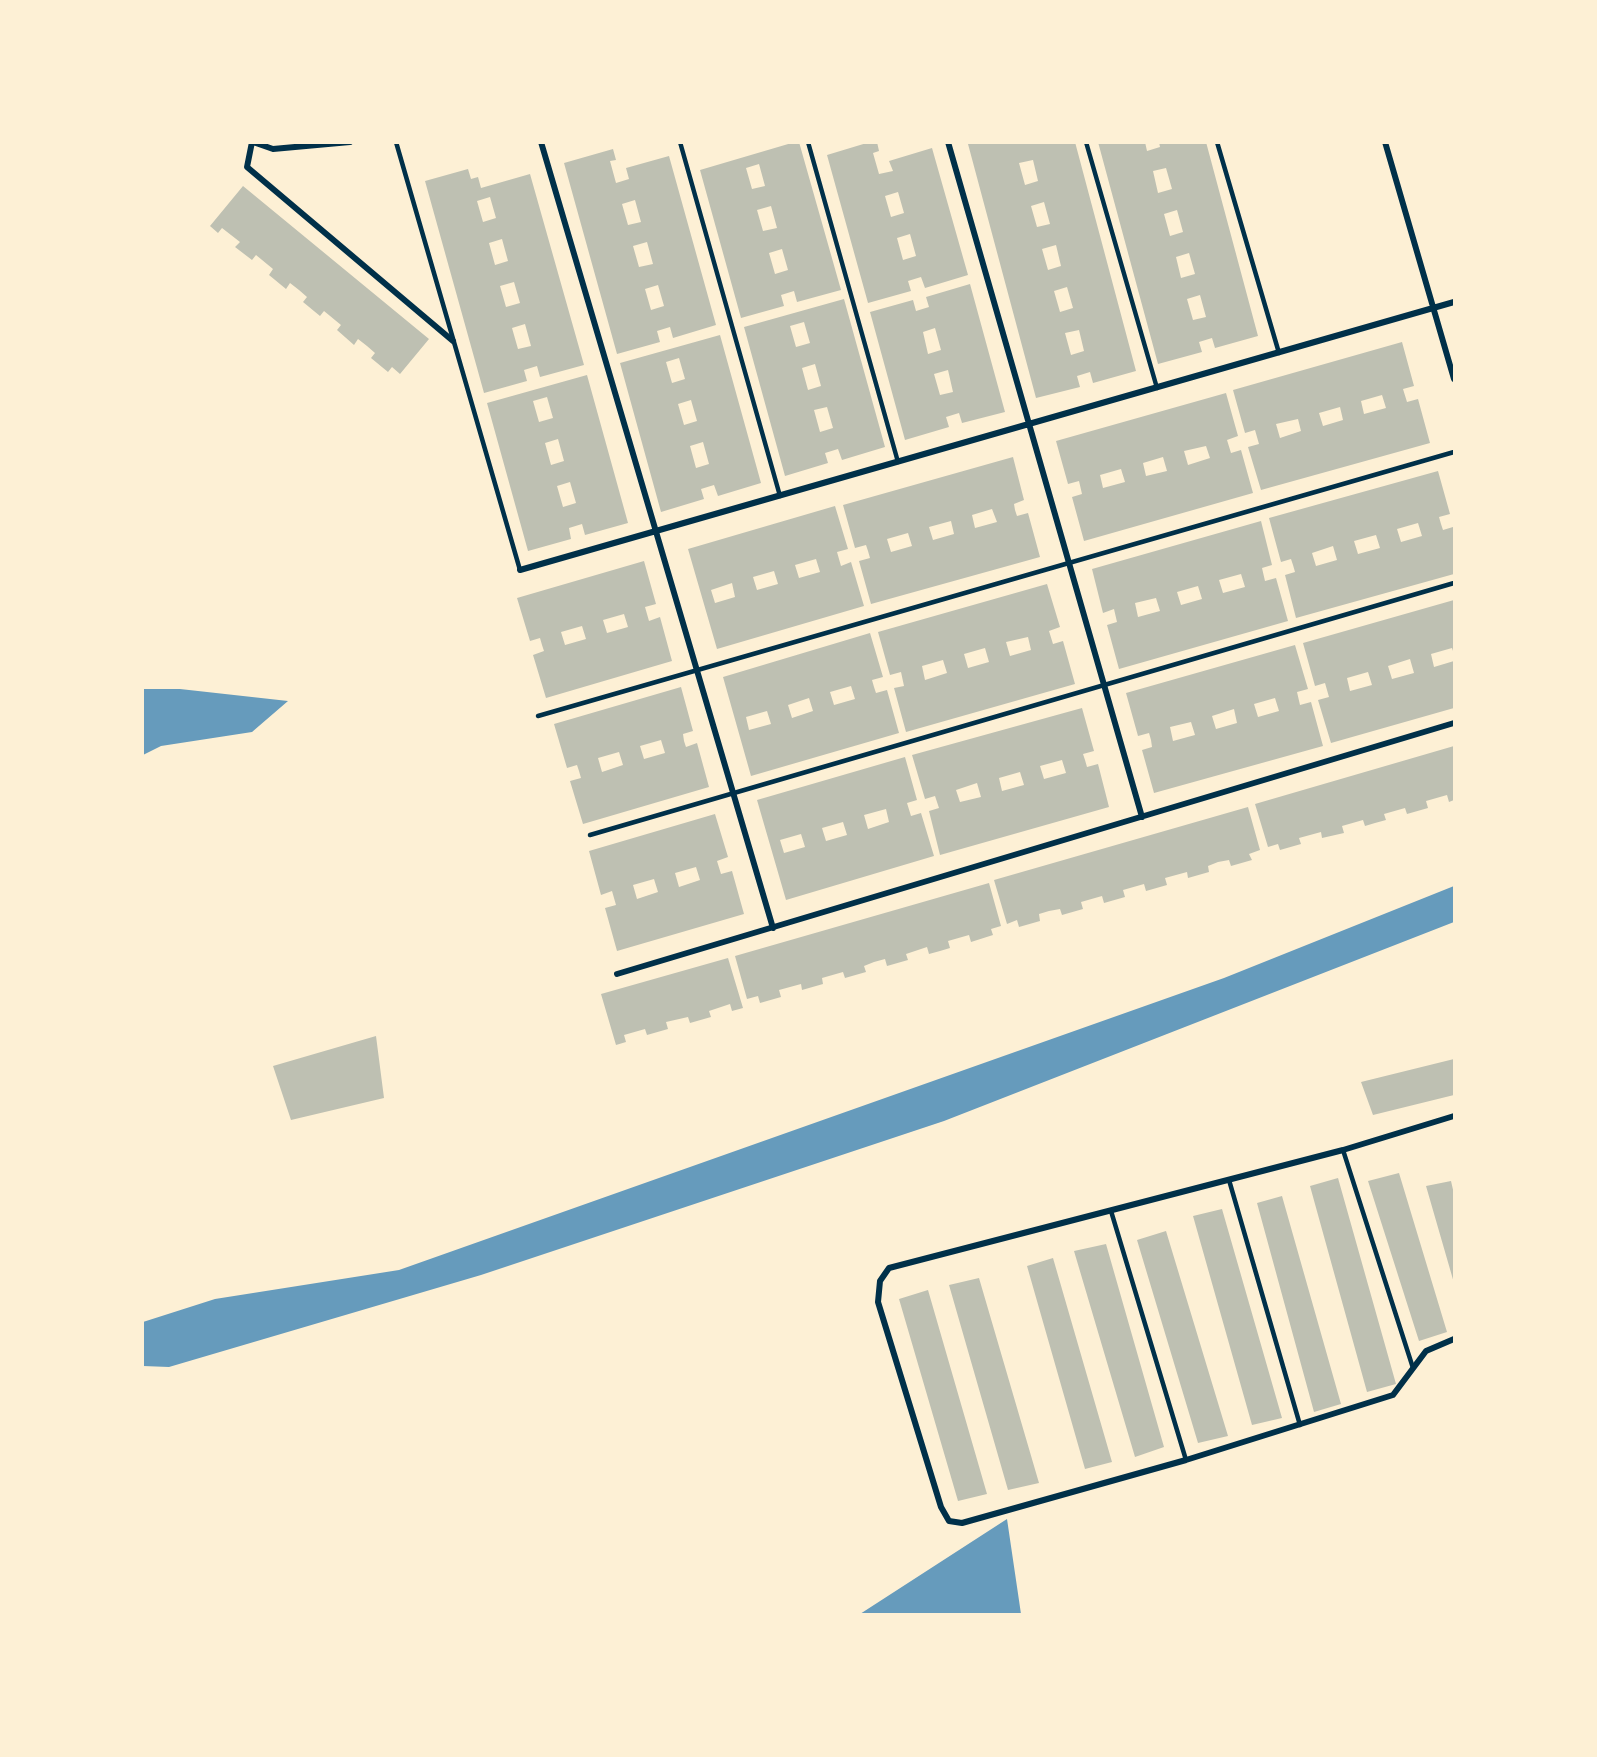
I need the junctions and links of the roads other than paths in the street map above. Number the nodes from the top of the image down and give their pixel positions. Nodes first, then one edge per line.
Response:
1 (253, 142) edge
2 (350, 142) edge
3 (396, 142) edge
4 (540, 142) edge
5 (680, 142) edge
6 (808, 142) edge
7 (948, 142) edge
8 (1086, 142) edge
9 (1217, 142) edge
10 (1385, 142) edge
11 (1455, 302) edge
12 (1434, 309) junction
13 (453, 341) junction
14 (1279, 353) junction
15 (1455, 379) edge
16 (1157, 388) junction
17 (1029, 425) junction
18 (1455, 452) edge
19 (898, 462) junction
20 (780, 496) junction
21 (656, 531) junction
22 (1069, 563) junction
23 (520, 570) joint
24 (1455, 583) edge
25 (697, 670) junction
26 (1104, 685) junction
27 (538, 716) dead end
28 (1455, 723) edge
29 (733, 794) junction
30 (1142, 817) junction
31 (590, 835) dead end
32 (773, 928) junction
33 (617, 974) dead end
34 (1455, 1116) edge
35 (1343, 1150) junction
36 (1229, 1180) junction
37 (1111, 1210) junction
38 (1455, 1339) edge
39 (1413, 1368) junction
40 (1300, 1425) junction
41 (1186, 1460) junction

1 - 2 street
1 - 13 street
3 - 13 lane
4 - 21 street
5 - 20 lane
6 - 19 lane
7 - 17 street
8 - 16 lane
9 - 14 lane
10 - 12 street
11 - 12 street
12 - 14 street
12 - 15 street
13 - 23 lane
14 - 16 street
16 - 17 street
17 - 19 street
17 - 22 street
18 - 22 lane
19 - 20 street
20 - 21 street
21 - 23 street
21 - 25 street
22 - 25 lane
22 - 26 street
24 - 26 lane
25 - 27 lane
25 - 29 street
26 - 29 lane
26 - 30 street
28 - 30 street
29 - 31 lane
29 - 32 street
30 - 32 street
32 - 33 street
34 - 35 street
35 - 36 street
35 - 39 lane
36 - 37 street
36 - 40 lane
37 - 41 lane
37 - 41 street
38 - 39 street
39 - 40 street
40 - 41 street

